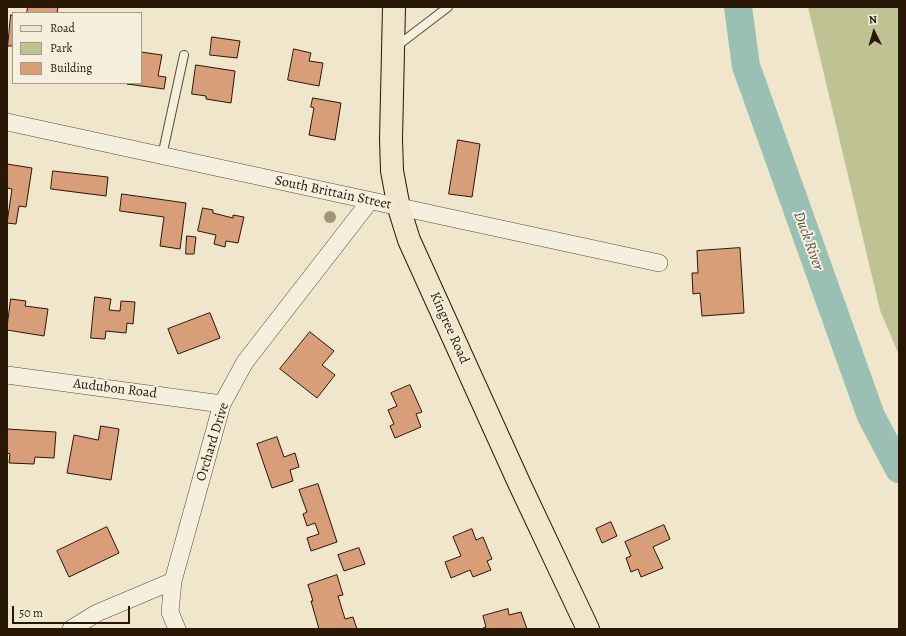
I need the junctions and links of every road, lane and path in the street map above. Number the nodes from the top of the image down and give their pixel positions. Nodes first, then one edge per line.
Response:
1 (394, 7) edge
2 (448, 7) edge
3 (393, 49) junction
4 (184, 55) dead end
5 (7, 122) edge
6 (162, 156) junction
7 (370, 201) junction
8 (399, 208) junction
9 (659, 263) dead end
10 (7, 375) edge
11 (222, 404) junction
12 (173, 581) junction
13 (71, 629) edge
14 (177, 629) edge
15 (588, 629) edge

1 - 3 main road, Kingree Road
2 - 3 lane
3 - 8 main road, Kingree Road
4 - 6 lane
5 - 6 street, South Brittain Street
6 - 7 street, South Brittain Street
7 - 8 street, South Brittain Street
7 - 11 street, Orchard Drive
8 - 9 street, South Brittain Street
8 - 15 main road, Kingree Road
10 - 11 street, Audubon Road
11 - 12 street, Orchard Drive
12 - 13 street
12 - 14 street, Orchard Drive

